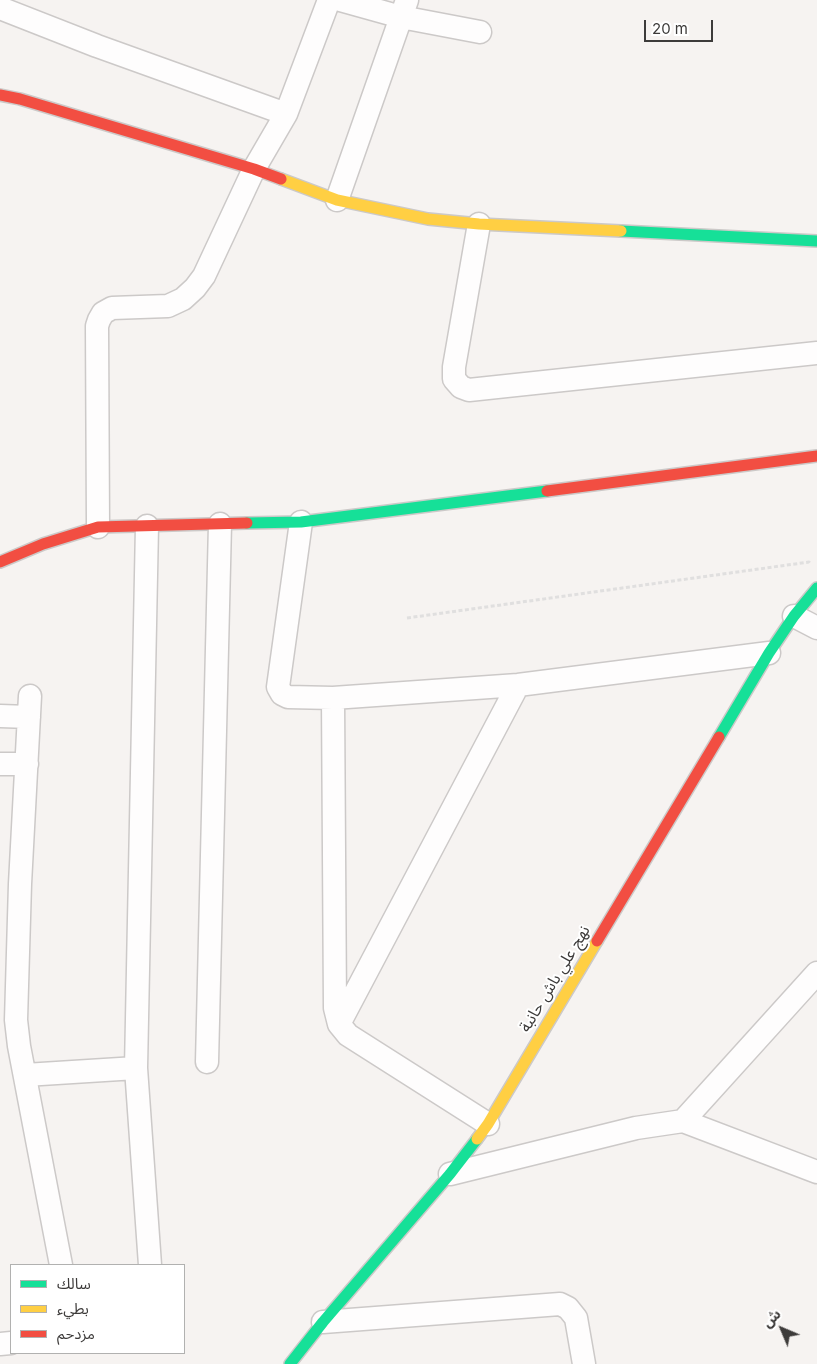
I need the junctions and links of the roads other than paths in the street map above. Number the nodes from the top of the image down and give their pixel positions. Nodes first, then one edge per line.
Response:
1 (329, 0) edge
2 (340, 0) edge
3 (0, 8) edge
4 (404, 8) edge
5 (480, 32) dead end
6 (0, 95) edge
7 (286, 114) junction
8 (254, 169) junction
9 (337, 200) junction
10 (480, 224) junction
11 (817, 240) edge
12 (817, 353) edge
13 (817, 456) edge
14 (301, 522) junction
15 (220, 524) junction
16 (147, 526) junction
17 (98, 527) junction
18 (0, 562) edge
19 (817, 588) edge
20 (794, 616) junction
21 (817, 628) edge
22 (769, 653) junction
23 (518, 685) junction
24 (333, 698) junction
25 (0, 716) edge
26 (0, 764) edge
27 (28, 764) junction
28 (817, 973) edge
29 (339, 1024) junction
30 (207, 1062) dead end
31 (136, 1068) junction
32 (25, 1076) junction
33 (683, 1121) junction
34 (488, 1124) junction
35 (817, 1172) edge
36 (450, 1174) junction
37 (61, 1264) edge
38 (150, 1264) edge
39 (323, 1322) junction
40 (290, 1364) edge
41 (584, 1364) edge

1 - 7 street
2 - 4 street
3 - 7 street
4 - 5 street
4 - 9 street
6 - 8 street
7 - 8 street
8 - 9 street
8 - 17 street
9 - 10 street
10 - 11 street
10 - 12 street
13 - 14 street
14 - 15 street
14 - 24 street
15 - 16 street
15 - 30 street
16 - 17 street
16 - 31 street
17 - 18 street
19 - 20 street, نهج علي باش حانبة
20 - 21 street
20 - 22 street, نهج علي باش حانبة
22 - 23 street
22 - 34 street, نهج علي باش حانبة
23 - 24 street
23 - 29 street
24 - 29 street
25 - 27 street
26 - 27 street
27 - 32 street
28 - 33 street
29 - 34 street
31 - 32 street
31 - 38 street
32 - 37 street
33 - 35 street
33 - 36 street
34 - 36 street, نهج علي باش حانبة
36 - 39 street, نهج علي باش حانبة
39 - 40 street, نهج علي باش حانبة
39 - 41 street

